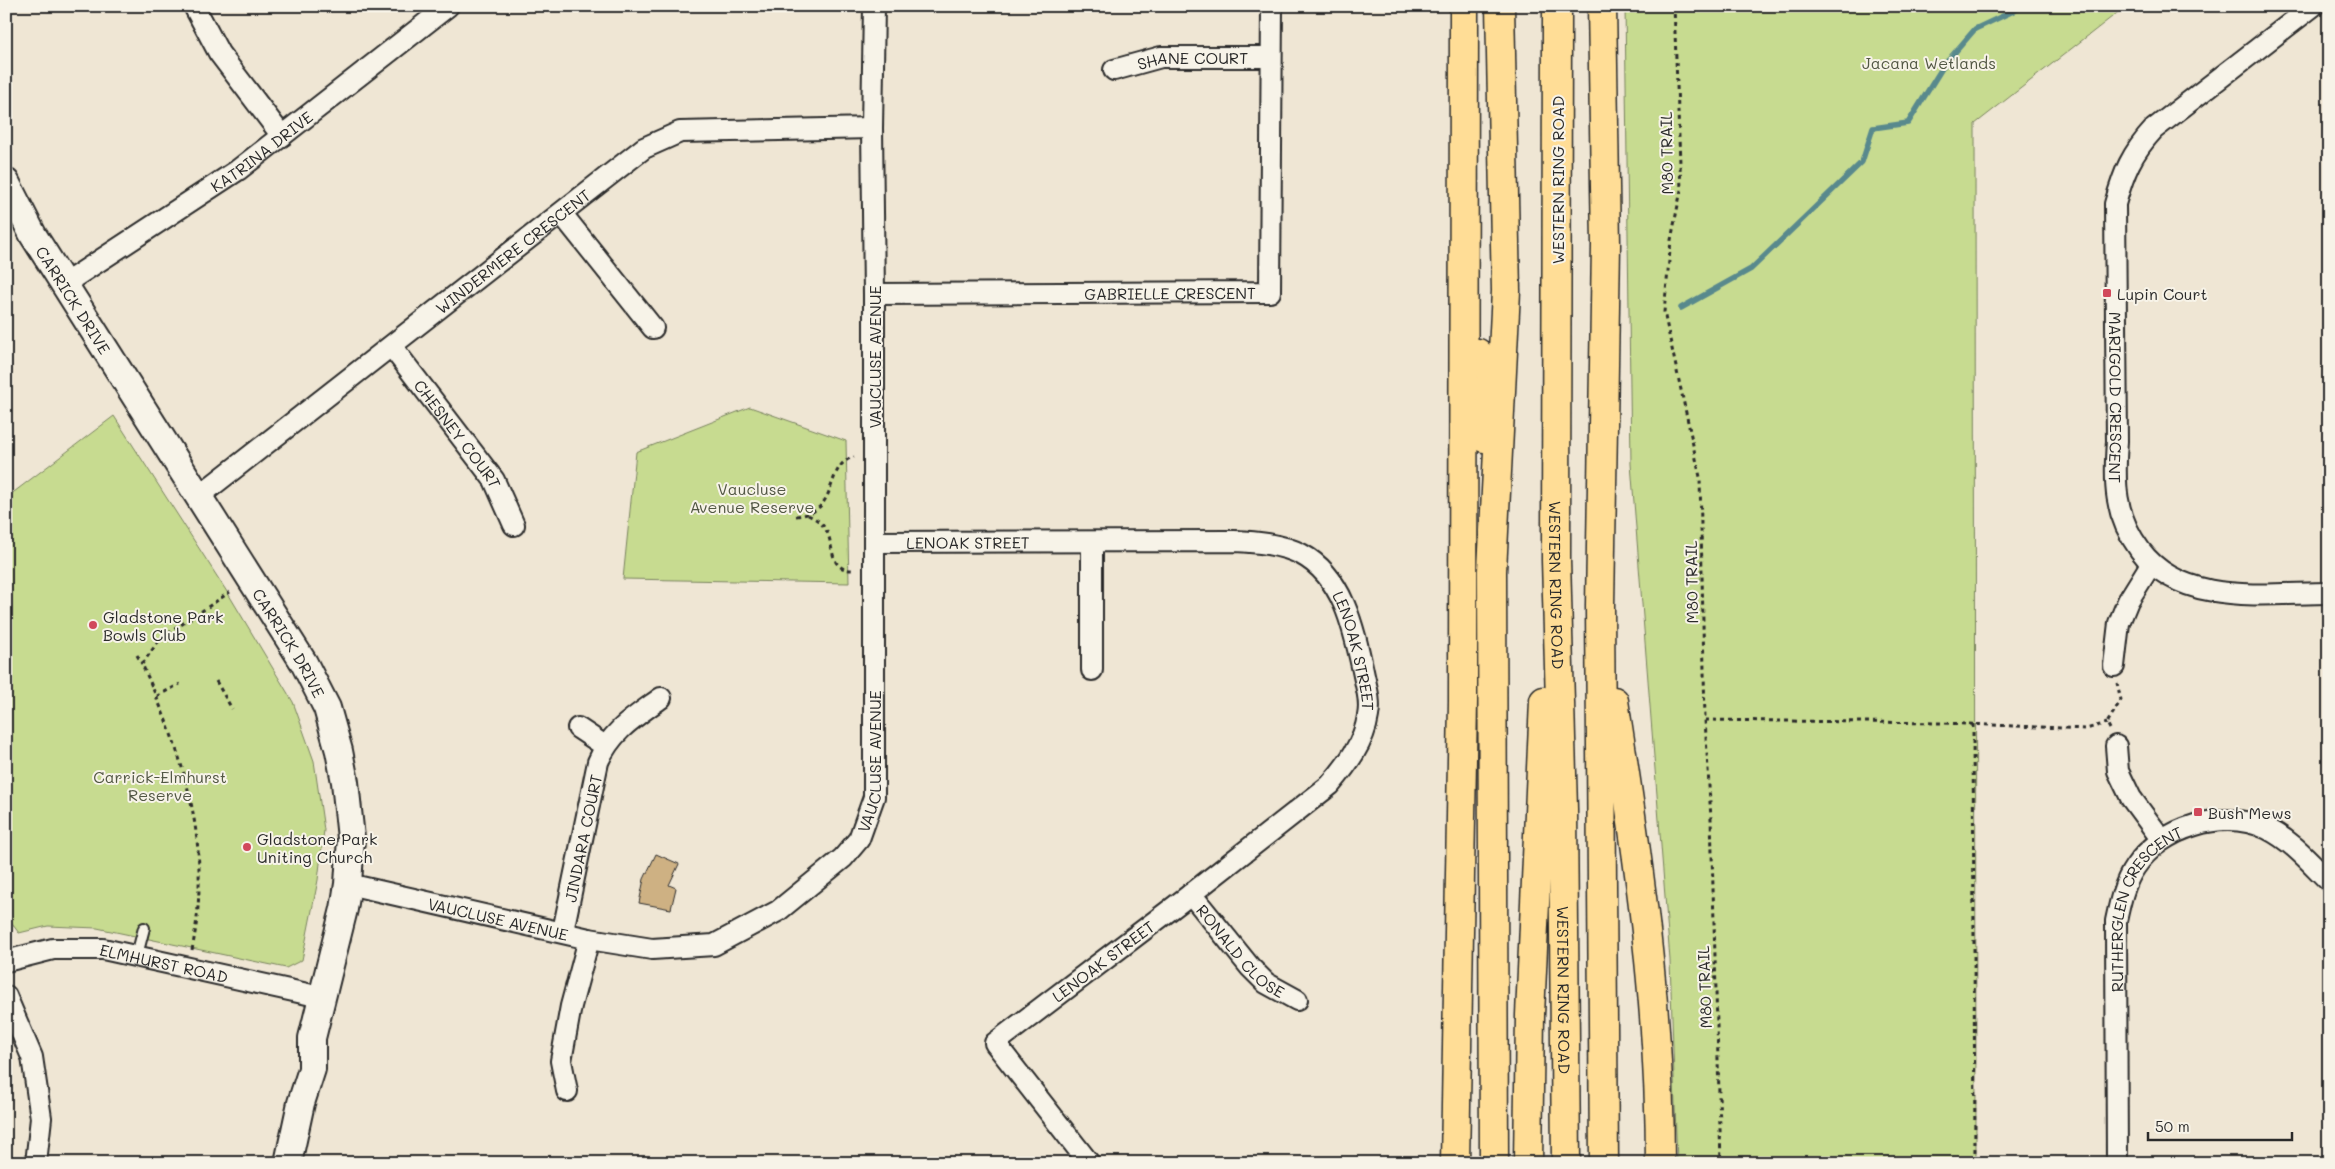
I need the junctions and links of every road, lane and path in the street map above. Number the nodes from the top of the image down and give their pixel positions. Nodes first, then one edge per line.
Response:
1 (194, 6) edge
2 (448, 6) edge
3 (874, 6) edge
4 (1272, 6) edge
5 (1465, 6) edge
6 (1500, 6) edge
7 (1557, 6) edge
8 (1602, 6) edge
9 (1674, 6) edge
10 (2313, 6) edge
11 (1271, 57) junction
12 (1114, 70) dead end
13 (872, 128) junction
14 (282, 136) junction
15 (8, 193) edge
16 (562, 214) junction
17 (64, 284) junction
18 (874, 294) junction
19 (653, 328) dead end
20 (392, 347) junction
21 (854, 457) dead end
22 (199, 496) junction
23 (808, 515) junction
24 (796, 516) dead end
25 (514, 525) dead end
26 (874, 542) junction
27 (1092, 543) junction
28 (1556, 560) junction
29 (2151, 564) junction
30 (854, 570) dead end
31 (1492, 571) junction
32 (230, 592) dead end
33 (2329, 593) edge
34 (1600, 606) junction
35 (137, 655) dead end
36 (142, 664) junction
37 (2114, 666) joint
38 (1092, 670) dead end
39 (216, 681) dead end
40 (180, 684) dead end
41 (157, 696) junction
42 (660, 698) dead end
43 (232, 710) dead end
44 (1705, 720) junction
45 (2107, 723) junction
46 (1973, 724) junction
47 (578, 728) dead end
48 (605, 746) junction
49 (2116, 746) joint
50 (2162, 840) junction
51 (2329, 881) edge
52 (348, 884) junction
53 (1191, 894) junction
54 (144, 928) dead end
55 (563, 931) junction
56 (589, 939) junction
57 (192, 950) dead end
58 (137, 955) junction
59 (6, 961) edge
60 (6, 996) edge
61 (322, 997) junction
62 (1297, 1000) dead end
63 (567, 1091) dead end
64 (36, 1163) edge
65 (288, 1163) edge
66 (1089, 1163) edge
67 (1455, 1163) edge
68 (1494, 1163) edge
69 (1528, 1163) edge
70 (1566, 1163) edge
71 (1604, 1163) edge
72 (1660, 1163) edge
73 (1721, 1163) edge
74 (1975, 1163) edge
75 (2117, 1163) edge

1 - 14 street
2 - 14 street, KATRINA DRIVE
3 - 13 street
4 - 11 street, GABRIELLE CRESCENT
5 - 31 highway
5 - 67 highway
6 - 31 highway
7 - 28 highway, WESTERN RING ROAD
8 - 34 highway
9 - 44 path, M80 TRAIL
10 - 29 street, MARIGOLD CRESCENT
11 - 12 street, SHANE COURT
11 - 18 street, GABRIELLE CRESCENT
13 - 16 street, WINDERMERE CRESCENT
13 - 18 street, VAUCLUSE AVENUE
14 - 17 street, KATRINA DRIVE
15 - 17 street, CARRICK DRIVE
16 - 19 street
16 - 20 street, WINDERMERE CRESCENT
17 - 22 street, CARRICK DRIVE
18 - 26 street, VAUCLUSE AVENUE
20 - 22 street, WINDERMERE CRESCENT
20 - 25 street, CHESNEY COURT
21 - 23 path
22 - 52 street, CARRICK DRIVE
23 - 24 path
23 - 30 path
26 - 27 street, LENOAK STREET
26 - 56 street, VAUCLUSE AVENUE
27 - 38 street
27 - 53 street, LENOAK STREET
28 - 69 highway
28 - 70 highway, WESTERN RING ROAD
29 - 33 street, MARIGOLD CRESCENT
29 - 37 street
31 - 68 highway
32 - 36 path
34 - 71 highway
34 - 72 highway
35 - 36 path
36 - 41 path
37 - 45 path
39 - 43 path
40 - 41 path
41 - 57 path
42 - 48 street, JINDARA COURT
44 - 46 path
44 - 73 path, M80 TRAIL
45 - 46 path
45 - 49 path
46 - 74 path
47 - 48 street
48 - 55 street, JINDARA COURT
49 - 50 street
50 - 51 street, RUTHERGLEN CRESCENT
50 - 75 street, RUTHERGLEN CRESCENT
52 - 55 street, VAUCLUSE AVENUE
52 - 61 street, CARRICK DRIVE
53 - 62 street, RONALD CLOSE
53 - 66 street, LENOAK STREET
54 - 58 lane
55 - 56 street, VAUCLUSE AVENUE
56 - 63 street
58 - 59 street, ELMHURST ROAD
58 - 61 street, ELMHURST ROAD
60 - 64 street
61 - 65 street, CARRICK DRIVE

